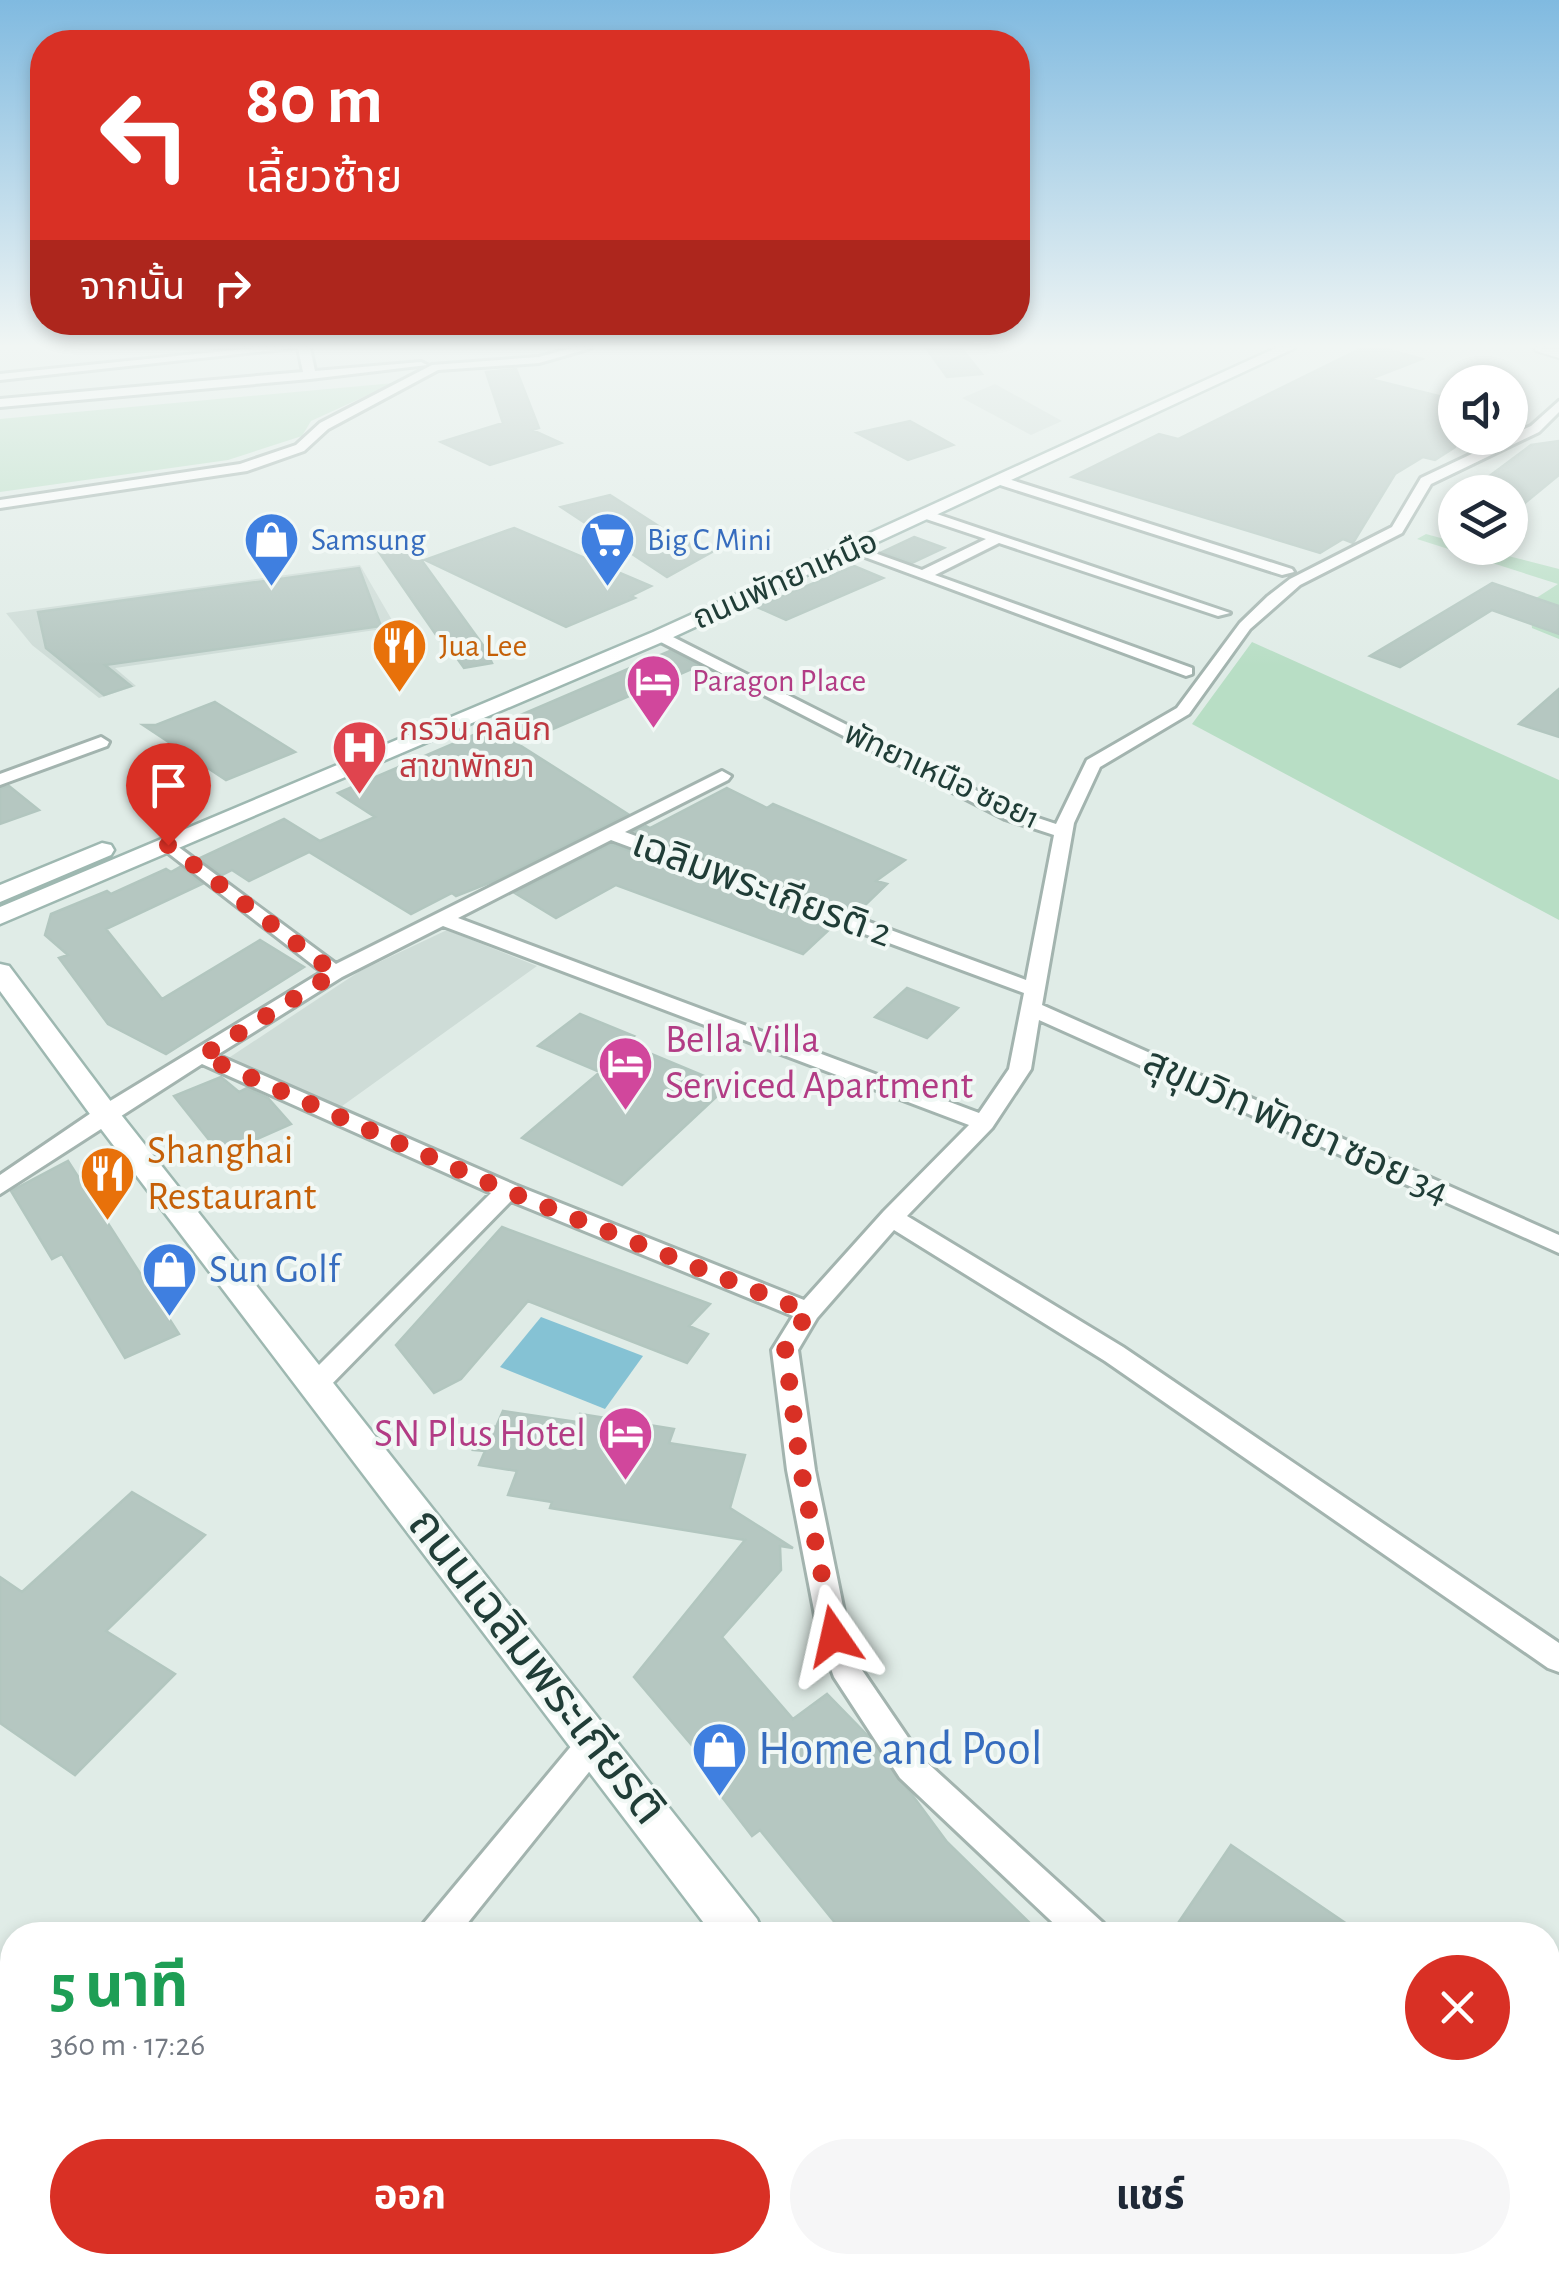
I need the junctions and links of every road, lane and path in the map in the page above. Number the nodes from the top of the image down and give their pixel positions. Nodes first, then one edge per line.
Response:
1 (282, 454) edge
2 (1016, 454) edge
3 (1060, 454) edge
4 (1482, 454) edge
5 (1002, 481) junction
6 (0, 504) edge
7 (928, 514) junction
8 (1000, 537) junction
9 (853, 550) junction
10 (1287, 572) dead end
11 (922, 576) junction
12 (1222, 613) dead end
13 (660, 636) junction
14 (1186, 671) dead end
15 (101, 742) dead end
16 (722, 776) dead end
17 (0, 780) edge
18 (1063, 832) junction
19 (610, 833) junction
20 (168, 845) junction
21 (0, 894) edge
22 (0, 916) edge
23 (443, 919) junction
24 (0, 972) edge
25 (335, 973) junction
26 (1033, 999) junction
27 (202, 1056) junction
28 (105, 1114) junction
29 (984, 1124) junction
30 (0, 1186) edge
31 (507, 1191) junction
32 (892, 1217) junction
33 (1559, 1245) edge
34 (808, 1312) junction
35 (317, 1383) junction
36 (1559, 1659) edge
37 (594, 1742) junction
38 (447, 1922) edge
39 (731, 1922) edge
40 (1077, 1922) edge

1 - 6 street
2 - 21 main road, ถนนพัทยาเหนือ
3 - 5 main road, ถนนพัทยาเหนือ
4 - 18 street
5 - 7 main road, ถนนพัทยาเหนือ
5 - 10 street
7 - 8 street
7 - 9 main road, ถนนพัทยาเหนือ
8 - 11 street
8 - 12 street
9 - 11 street
9 - 13 main road, ถนนพัทยาเหนือ
11 - 14 street
13 - 18 street, พัทยาเหนือ ซอย1
13 - 20 main road, ถนนพัทยาเหนือ
15 - 17 street
16 - 19 street, เฉลิมพระเกียรติ 2
18 - 26 street
19 - 23 street
19 - 26 street, เฉลิมพระเกียรติ 2
20 - 22 main road, ถนนพัทยาเหนือ
20 - 25 street
23 - 25 street
23 - 29 street
24 - 28 main road, ถนนเฉลิมพระเกียรติ
25 - 27 street
26 - 29 street
26 - 33 street, สุขุมวิท พัทยา ซอย 34
27 - 28 street
27 - 31 street
28 - 30 street
28 - 35 main road, ถนนเฉลิมพระเกียรติ
29 - 32 street
31 - 34 street
31 - 35 street
32 - 34 street
32 - 36 street
34 - 40 street
35 - 37 main road, ถนนเฉลิมพระเกียรติ
37 - 38 street
37 - 39 main road, ถนนเฉลิมพระเกียรติ

